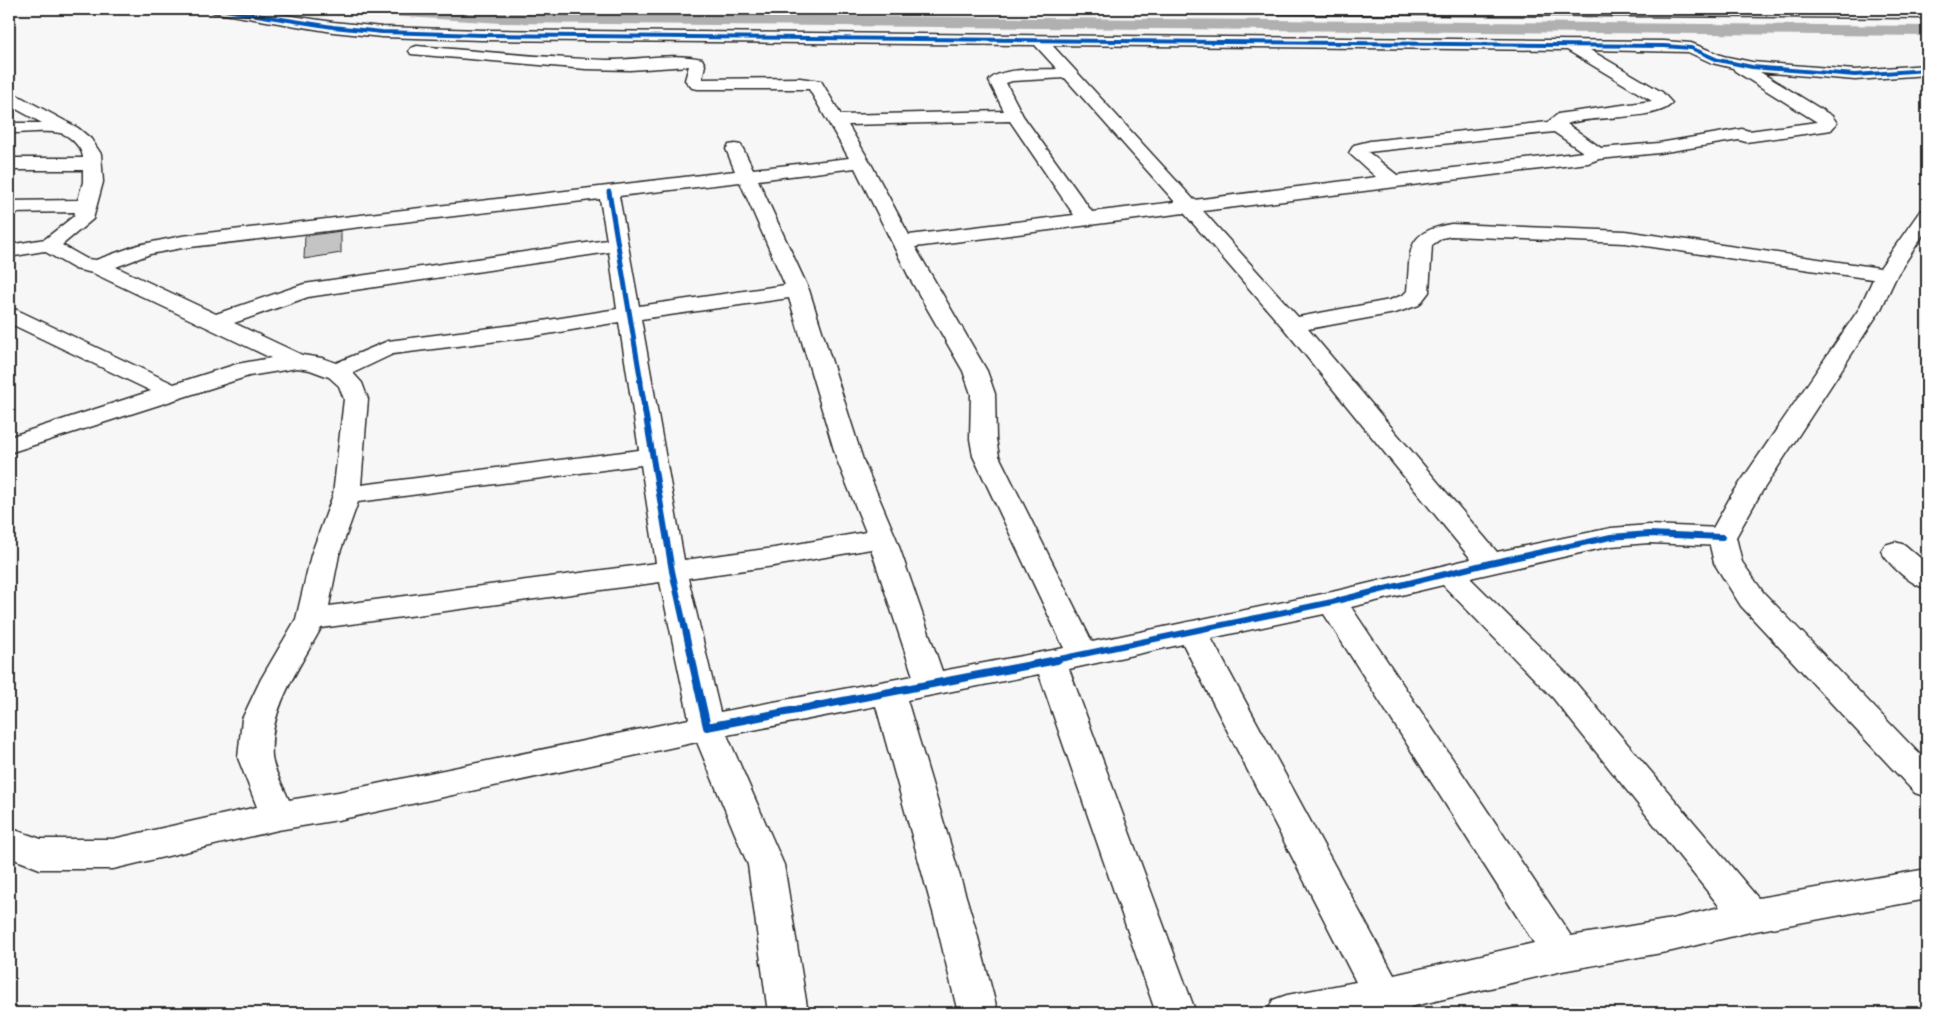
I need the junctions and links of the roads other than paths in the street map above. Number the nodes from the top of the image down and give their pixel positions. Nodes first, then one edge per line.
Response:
1 (218, 9) edge
2 (1188, 9) edge
3 (1919, 9) edge
4 (1467, 10) edge
5 (1927, 13) edge
6 (312, 24) junction
7 (1038, 39) junction
8 (1569, 44) junction
9 (1734, 64) junction
10 (1927, 70) edge
11 (1069, 73) junction
12 (9, 98) edge
13 (1015, 116) junction
14 (836, 120) junction
15 (1558, 126) junction
16 (9, 128) edge
17 (61, 128) junction
18 (735, 149) dead end
19 (1595, 154) junction
20 (861, 162) junction
21 (9, 164) edge
22 (93, 164) junction
23 (747, 176) junction
24 (1392, 180) junction
25 (608, 192) junction
26 (1188, 205) junction
27 (88, 206) junction
28 (9, 207) edge
29 (1927, 214) edge
30 (1087, 219) junction
31 (902, 242) junction
32 (51, 244) junction
33 (617, 245) junction
34 (9, 250) edge
35 (98, 267) junction
36 (1886, 275) junction
37 (798, 290) junction
38 (9, 314) edge
39 (629, 314) junction
40 (214, 322) junction
41 (1293, 324) junction
42 (297, 362) junction
43 (337, 372) junction
44 (172, 392) junction
45 (9, 445) edge
46 (652, 456) junction
47 (346, 495) junction
48 (1722, 537) junction
49 (882, 538) junction
50 (1895, 551) dead end
51 (1490, 563) junction
52 (672, 571) junction
53 (1449, 574) junction
54 (1927, 579) edge
55 (1332, 602) junction
56 (311, 619) junction
57 (1192, 632) junction
58 (1066, 658) junction
59 (931, 684) junction
60 (888, 692) junction
61 (707, 727) junction
62 (1921, 770) edge
63 (278, 816) junction
64 (9, 842) edge
65 (1927, 884) edge
66 (1750, 916) junction
67 (1562, 954) junction
68 (1389, 1004) edge
69 (788, 1013) edge
70 (978, 1013) edge
71 (1176, 1013) edge
72 (1286, 1013) edge

1 - 6 street
2 - 4 street
3 - 5 street
4 - 5 street
6 - 7 street
6 - 14 street
7 - 8 street
7 - 11 street
8 - 9 street
8 - 15 street
9 - 10 street
9 - 19 street
11 - 13 street
11 - 26 street
12 - 17 street
13 - 14 street
13 - 30 street
14 - 20 street
15 - 19 street
15 - 24 street
16 - 17 street
17 - 22 street
18 - 23 street
19 - 24 street
20 - 23 street
20 - 31 street
21 - 22 street
22 - 27 street
23 - 25 street
23 - 37 street
24 - 26 street
25 - 33 street
25 - 35 street
26 - 30 street
26 - 41 street
27 - 28 street
27 - 32 street
29 - 36 street
30 - 31 street
31 - 58 street
32 - 34 street
32 - 35 street
33 - 39 street
33 - 40 street
35 - 40 street
36 - 41 street
36 - 48 street
37 - 39 street
37 - 49 street
38 - 44 street
39 - 43 street
39 - 46 street
40 - 42 street
41 - 51 street
42 - 43 street
42 - 44 street
43 - 47 street
44 - 45 street
46 - 47 street
46 - 52 street
47 - 56 street
48 - 51 street
48 - 62 street
49 - 52 street
49 - 59 street
50 - 54 street
51 - 53 street
52 - 56 street
52 - 61 street
53 - 55 street
53 - 66 street
55 - 57 street
55 - 67 street
56 - 63 street
57 - 58 street
57 - 68 street
58 - 59 street
58 - 71 street
59 - 60 street
60 - 61 street
60 - 70 street
61 - 63 street
61 - 69 street
63 - 64 street
65 - 66 street
66 - 67 street
67 - 68 street
68 - 72 street

